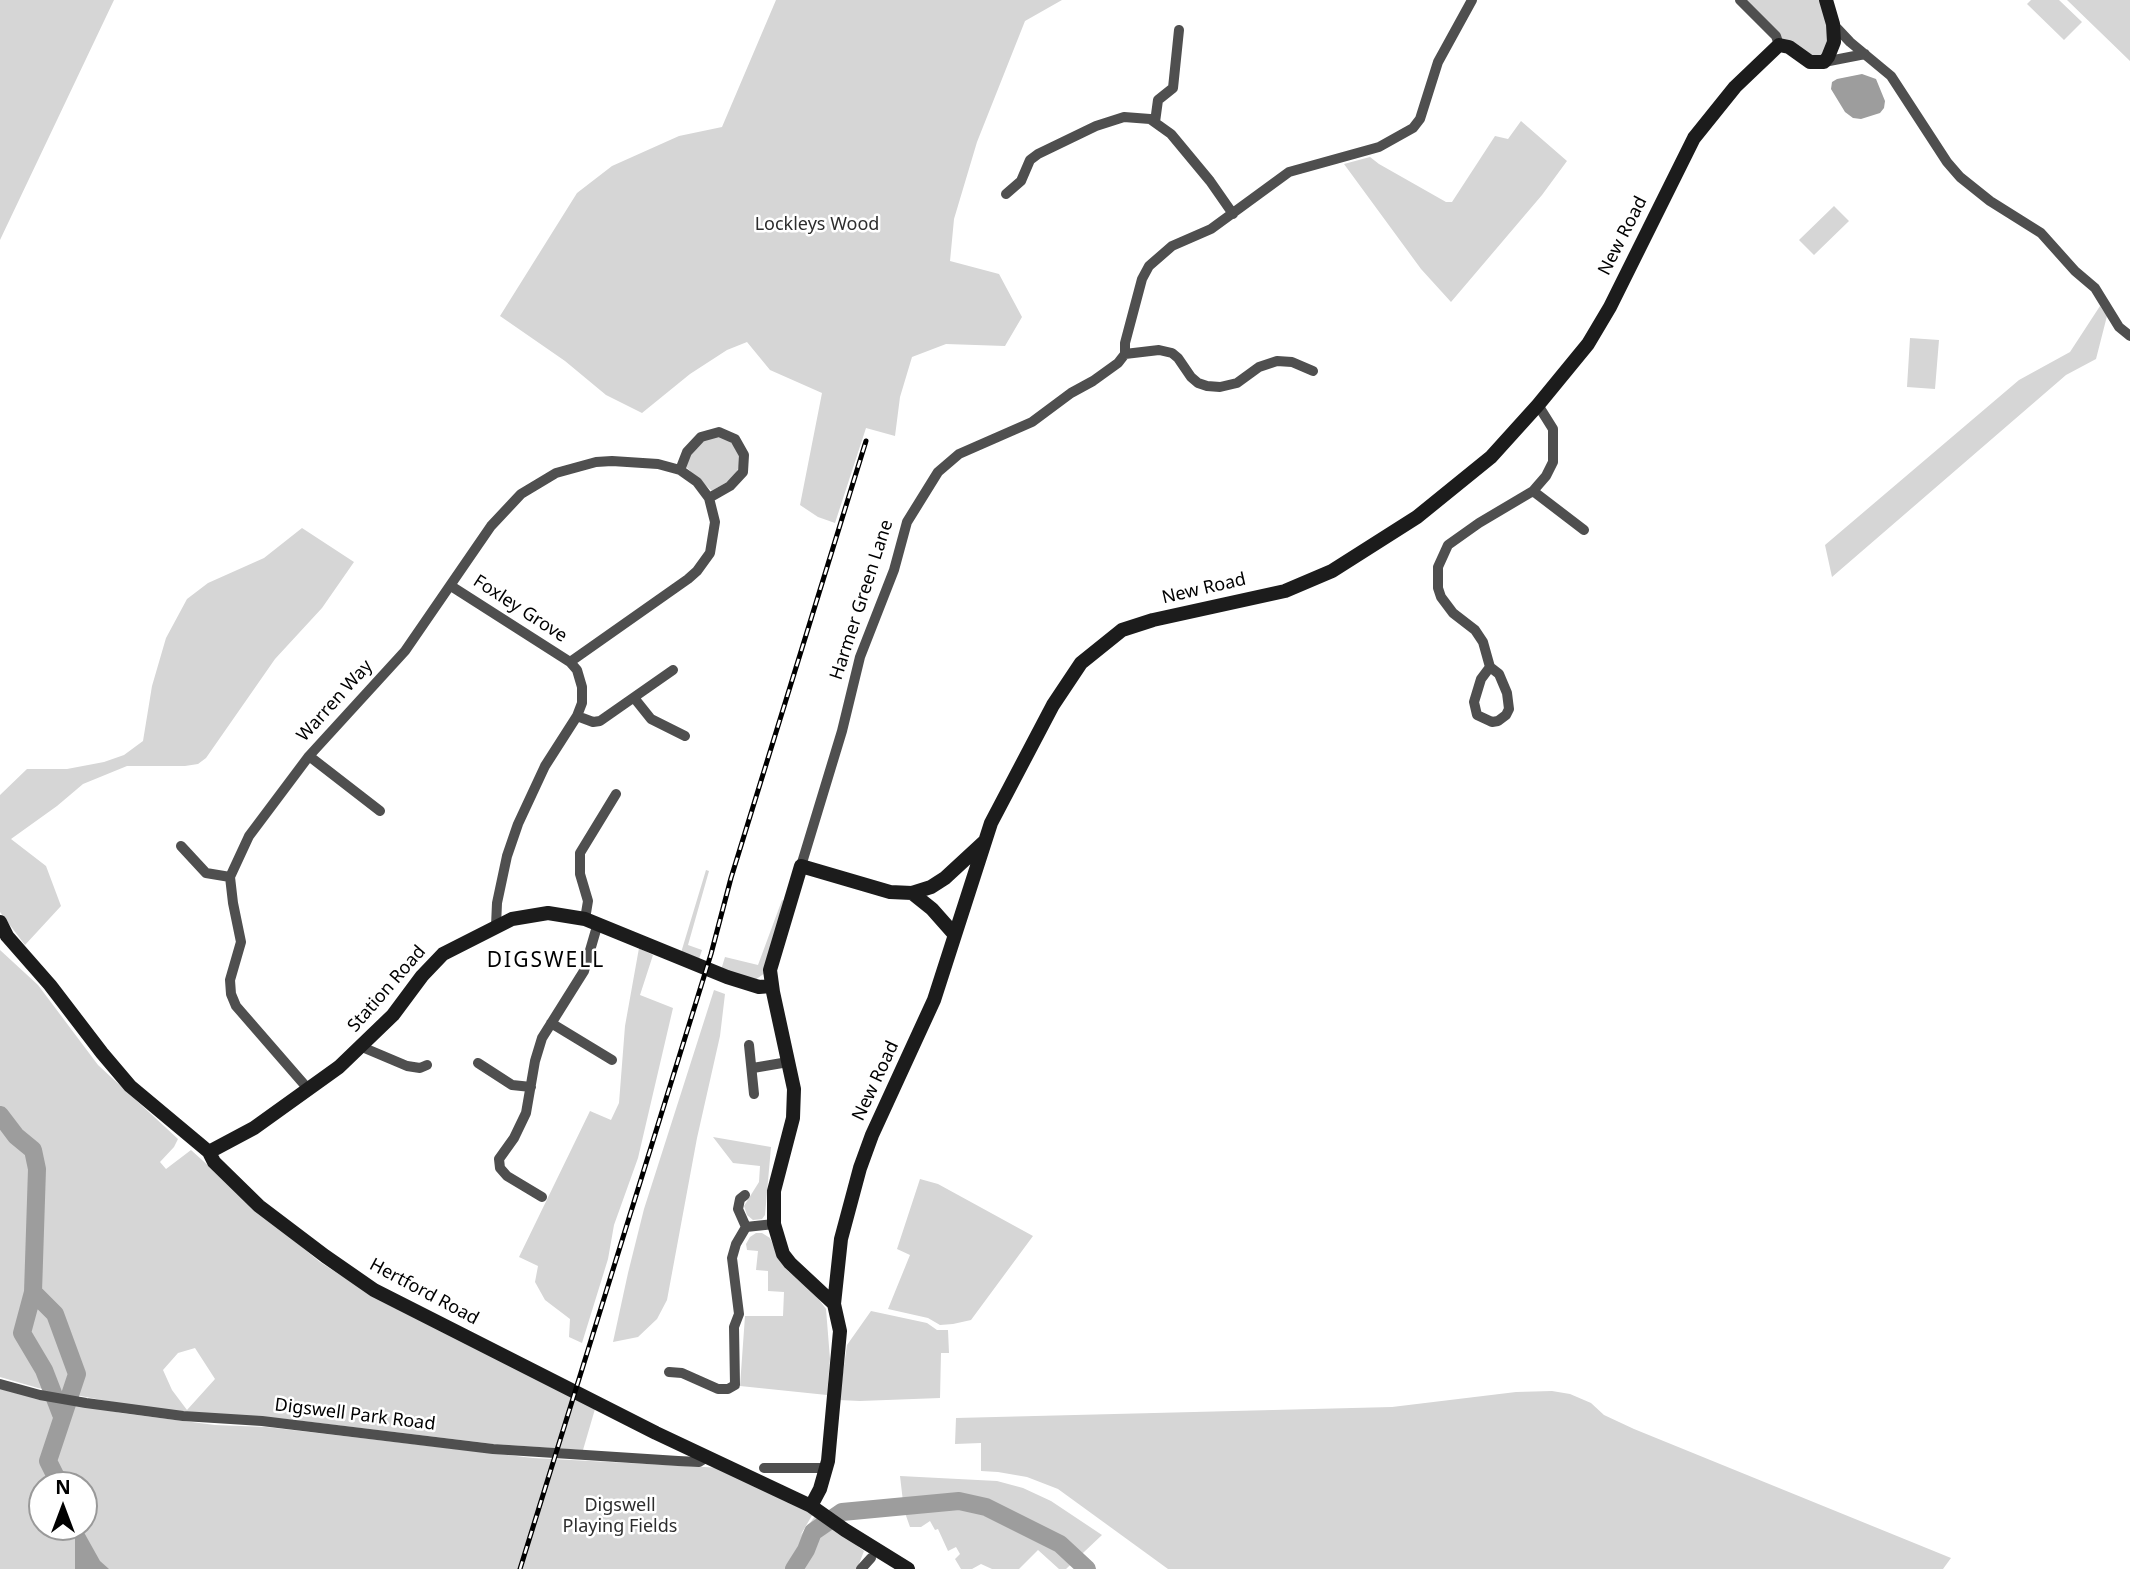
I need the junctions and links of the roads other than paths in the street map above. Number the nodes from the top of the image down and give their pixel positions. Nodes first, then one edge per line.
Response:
1 (1472, 0) edge
2 (1740, 0) edge
3 (1826, 0) edge
4 (1833, 24) junction
5 (1179, 30) dead end
6 (1779, 45) junction
7 (1864, 54) junction
8 (1824, 62) junction
9 (1155, 122) junction
10 (1006, 194) dead end
11 (1233, 214) junction
12 (2130, 336) edge
13 (1125, 354) junction
14 (1313, 371) dead end
15 (1538, 405) junction
16 (680, 470) junction
17 (1533, 491) junction
18 (709, 498) junction
19 (1584, 530) dead end
20 (451, 586) junction
21 (570, 662) junction
22 (1490, 667) junction
23 (673, 670) dead end
24 (635, 699) junction
25 (577, 716) junction
26 (685, 736) dead end
27 (309, 756) junction
28 (616, 794) dead end
29 (380, 811) dead end
30 (985, 842) junction
31 (181, 846) dead end
32 (801, 866) junction
33 (230, 877) junction
34 (912, 893) junction
35 (591, 921) junction
36 (0, 922) edge
37 (496, 926) junction
38 (3, 934) edge
39 (955, 935) junction
40 (771, 986) junction
41 (551, 1023) junction
42 (749, 1045) dead end
43 (362, 1047) junction
44 (612, 1060) dead end
45 (788, 1062) junction
46 (478, 1063) dead end
47 (428, 1065) dead end
48 (752, 1068) junction
49 (530, 1087) junction
50 (309, 1090) junction
51 (754, 1094) dead end
52 (209, 1152) junction
53 (745, 1195) dead end
54 (542, 1197) dead end
55 (774, 1224) junction
56 (746, 1227) junction
57 (834, 1304) junction
58 (669, 1372) dead end
59 (0, 1384) edge
60 (707, 1457) junction
61 (764, 1468) dead end
62 (827, 1468) junction
63 (811, 1506) junction
64 (871, 1558) dead end
65 (862, 1569) edge
66 (908, 1569) edge

1 - 11 street
2 - 6 street
3 - 4 street
4 - 7 street
4 - 8 street
5 - 9 street
6 - 8 street
6 - 15 street, New Road
7 - 8 street
7 - 12 street
9 - 10 street
9 - 11 street
11 - 13 street
13 - 14 street
13 - 32 street, Harmer Green Lane
15 - 17 street
15 - 30 street, New Road
16 - 18 street
16 - 18 street
16 - 20 street, Warren Way
17 - 19 street
17 - 22 street
18 - 21 street
20 - 21 street, Foxley Grove
20 - 27 street, Warren Way
21 - 25 street
22 - 22 street
23 - 24 street
24 - 25 street
24 - 26 street
25 - 37 street
27 - 29 street
27 - 33 street, Warren Way
28 - 35 street
30 - 34 street
30 - 39 street, New Road
31 - 33 street
32 - 34 street
32 - 40 street, Harmer Green Lane
33 - 50 street
34 - 39 street
35 - 37 street, Station Road
35 - 40 street, Station Road
35 - 41 street
36 - 38 street, Hertford Road
37 - 43 street, Station Road
38 - 52 street, Hertford Road
39 - 57 street, New Road
40 - 45 street, Harmer Green Lane
41 - 44 street
41 - 49 street
42 - 48 street
43 - 47 street
43 - 50 street, Station Road
45 - 48 street
45 - 55 street, Harmer Green Lane
46 - 49 street
48 - 51 street
49 - 54 street
50 - 52 street, Station Road
52 - 60 street, Hertford Road
53 - 56 street
55 - 56 street
55 - 57 street, Harmer Green Lane
56 - 58 street
57 - 62 street
59 - 60 street, Digswell Park Road
60 - 63 street, Hertford Road
61 - 62 street
62 - 63 street
63 - 66 street, Hertford Road
64 - 65 street

